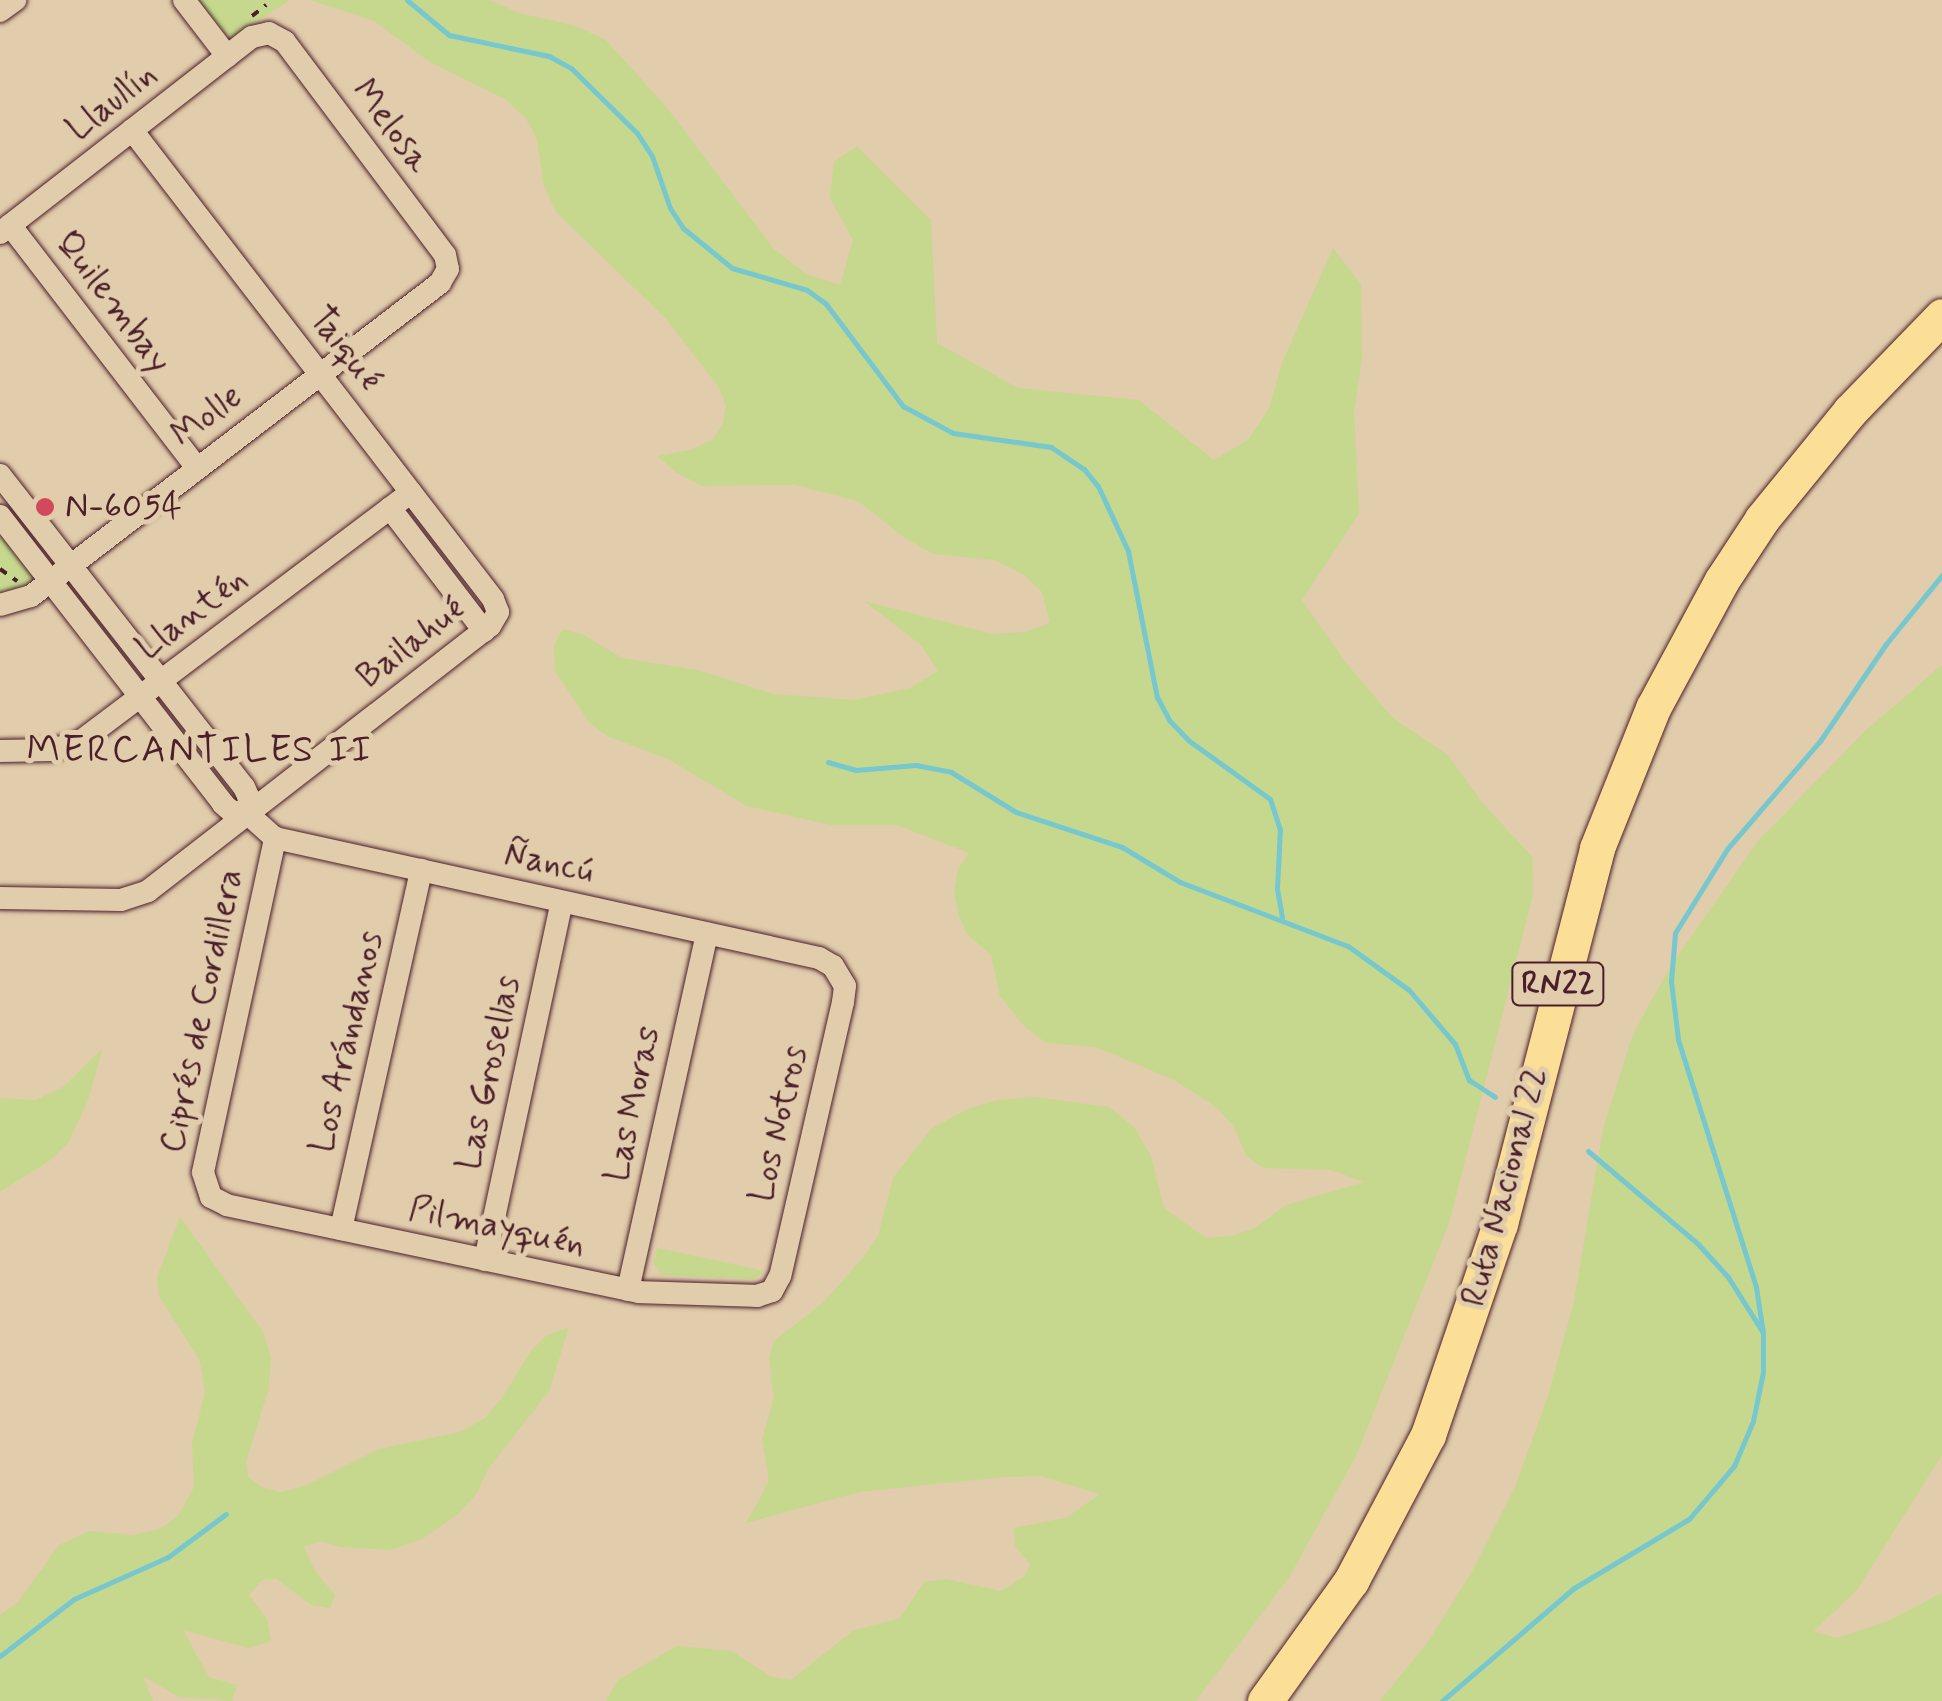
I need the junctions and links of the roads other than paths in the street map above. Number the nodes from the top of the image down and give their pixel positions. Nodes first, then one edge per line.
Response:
1 (15, 0) edge
2 (184, 0) edge
3 (0, 11) edge
4 (270, 33) joint
5 (228, 56) junction
6 (132, 130) junction
7 (5, 229) edge
8 (448, 269) joint
9 (1942, 316) edge
10 (320, 374) junction
11 (197, 468) junction
12 (0, 475) edge
13 (411, 492) junction
14 (390, 508) junction
15 (0, 516) edge
16 (71, 565) junction
17 (50, 581) junction
18 (0, 604) edge
19 (491, 622) junction
20 (161, 681) junction
21 (140, 697) junction
22 (0, 751) edge
23 (248, 814) junction
24 (275, 838) junction
25 (420, 870) junction
26 (0, 898) edge
27 (562, 902) junction
28 (706, 934) junction
29 (839, 972) joint
30 (211, 1198) joint
31 (341, 1229) junction
32 (485, 1260) junction
33 (628, 1290) junction
34 (772, 1290) joint
35 (1265, 1701) edge

1 - 3 street
2 - 5 street
4 - 5 street, Llaullín
4 - 8 street, Melosa
5 - 6 street, Llaullín
6 - 7 street, Llaullín
6 - 10 street, Taiqué
7 - 11 street, Quilembay
8 - 10 street, Molle
9 - 35 highway, Ruta Nacional 22 / RN22
10 - 11 street, Molle
10 - 13 street, Taiqué
11 - 16 street, Molle
12 - 16 street, Ñancú
13 - 14 street, Llantén
13 - 19 street, Taiqué
14 - 19 street
14 - 20 street, Llantén
15 - 17 street, Ñancú
16 - 17 street, Molle
16 - 20 street, Ñancú
17 - 18 street, Molle
17 - 21 street, Ñancú
19 - 23 street, Bailahué
20 - 21 street, Llantén
20 - 23 street, Ñancú
21 - 22 street, Llantén
21 - 23 street, Ñancú
23 - 24 street, Ñancú
23 - 26 street, Bailahué
24 - 25 street, Ñancú
24 - 30 street, Ciprés de Cordillera
25 - 27 street, Ñancú
25 - 31 street, Los Arándanos
27 - 28 street, Ñancú
27 - 32 street, Las Grosellas
28 - 29 street, Ñancú
28 - 33 street, Las Moras
29 - 34 street, Los Notros
30 - 31 street, Pilmayquén
31 - 32 street, Pilmayquén
32 - 33 street, Pilmayquén
33 - 34 street, Pilmayquén

